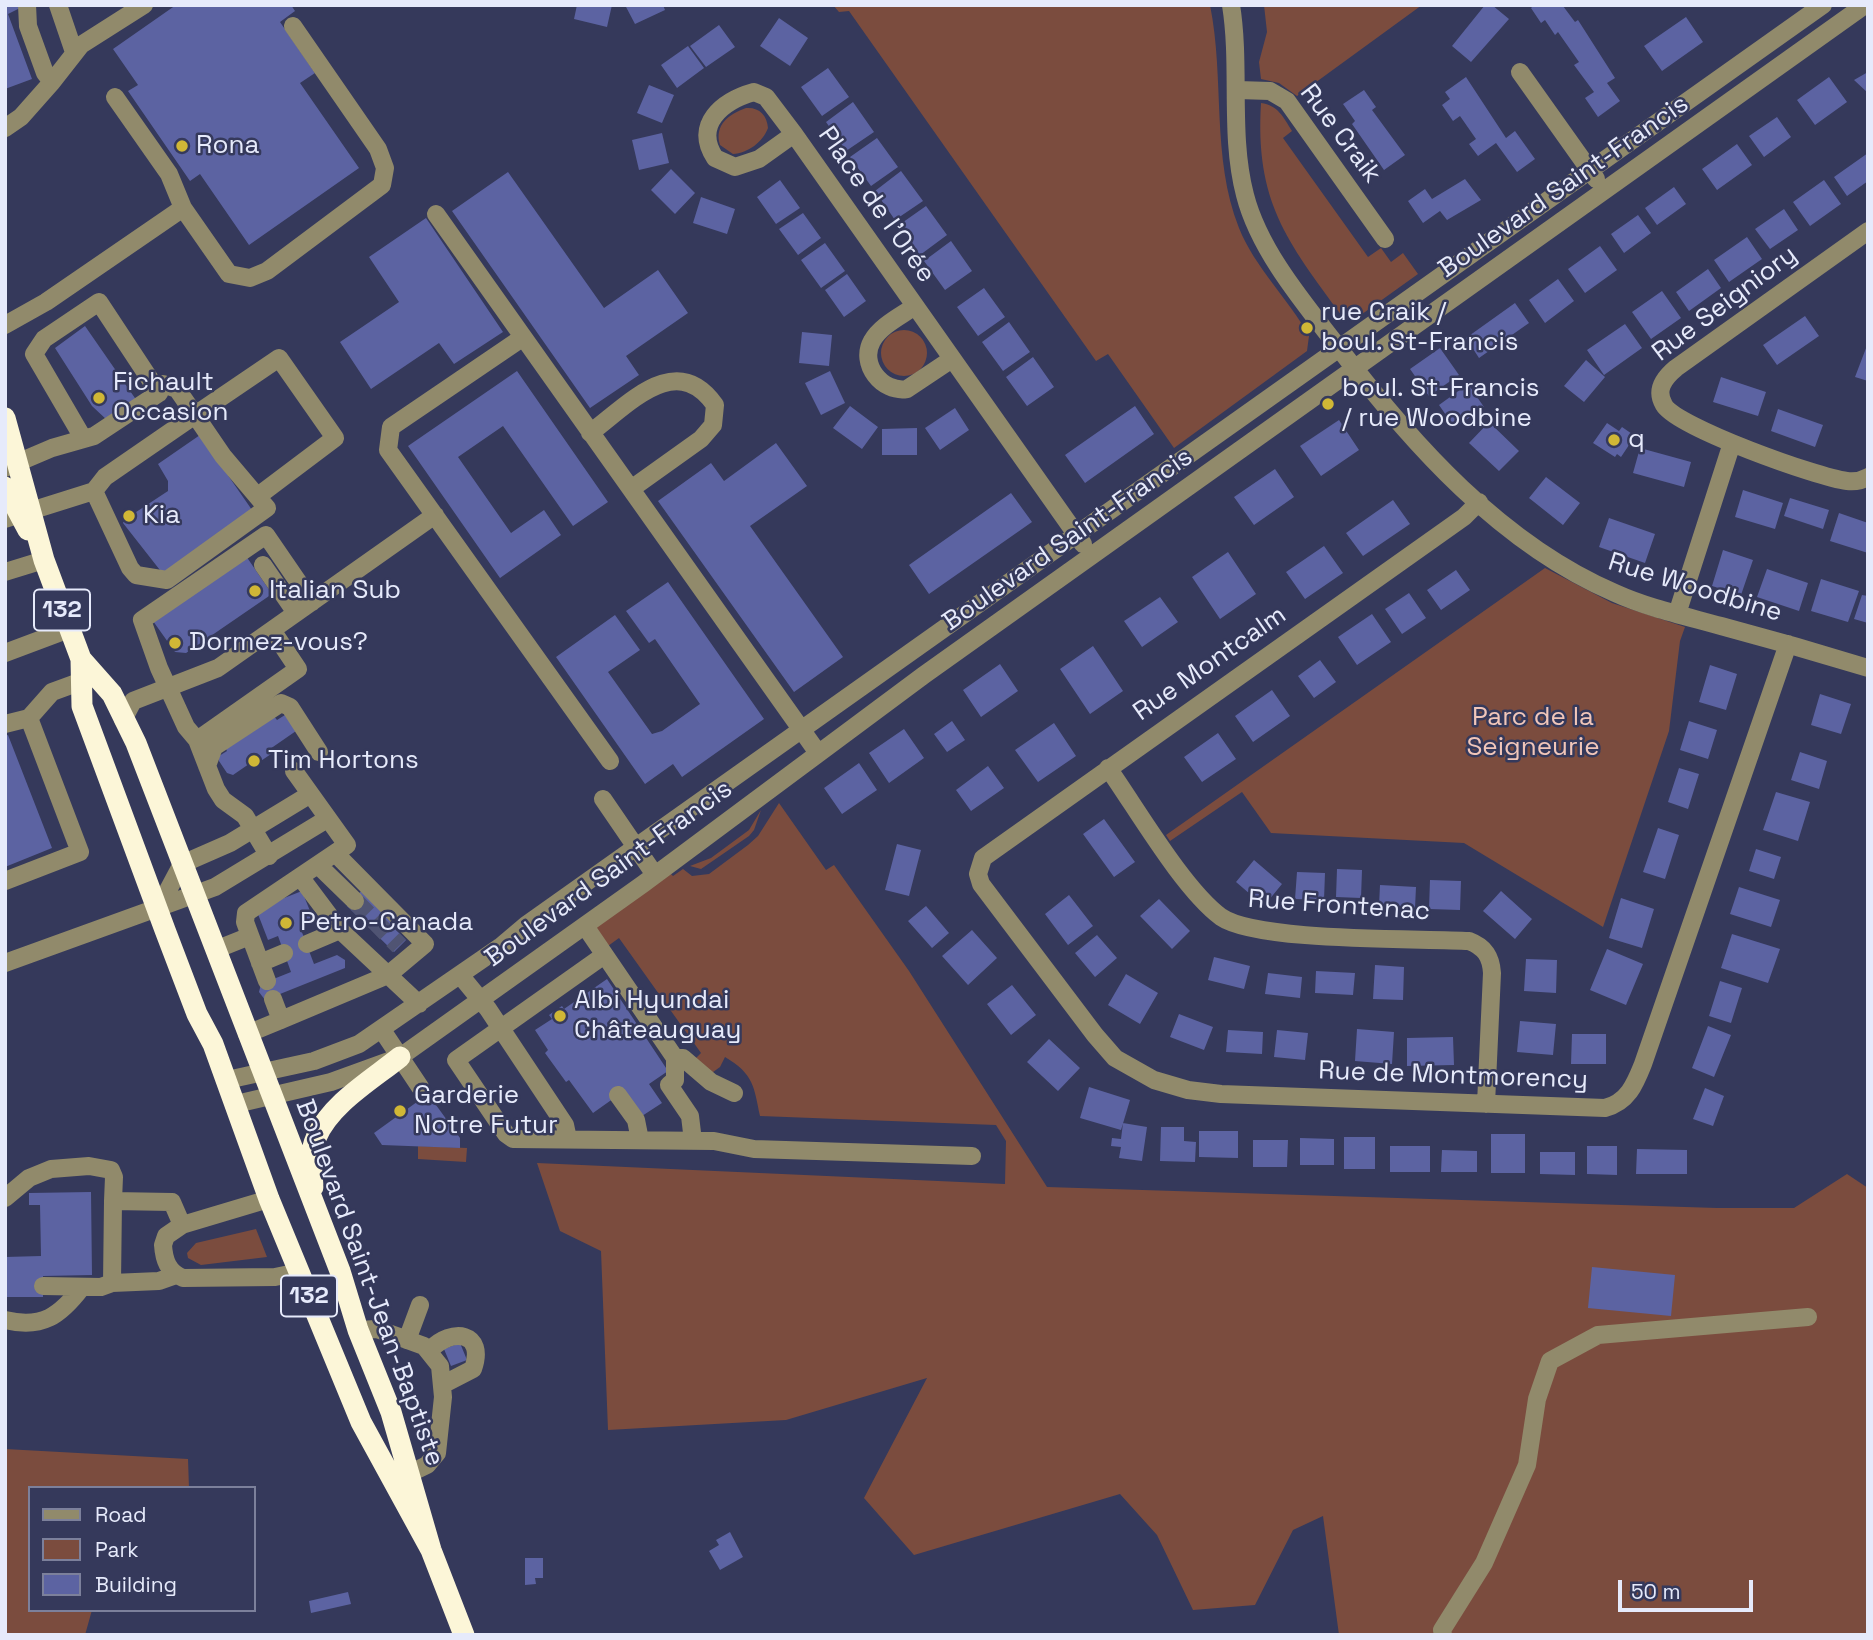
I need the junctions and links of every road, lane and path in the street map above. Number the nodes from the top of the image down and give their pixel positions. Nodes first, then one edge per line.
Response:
1 (27, 5) edge
2 (58, 5) edge
3 (144, 5) edge
4 (1231, 5) edge
5 (1823, 5) edge
6 (1865, 5) edge
7 (293, 26) dead end
8 (74, 51) junction
9 (1520, 72) dead end
10 (52, 82) junction
11 (1238, 90) junction
12 (115, 97) dead end
13 (5, 128) edge
14 (794, 134) junction
15 (1589, 170) junction
16 (1604, 191) junction
17 (183, 208) junction
18 (436, 214) dead end
19 (1868, 231) edge
20 (1385, 239) dead end
21 (915, 306) junction
22 (5, 325) edge
23 (522, 338) junction
24 (1339, 348) junction
25 (953, 359) junction
26 (1354, 368) junction
27 (159, 393) junction
28 (195, 415) junction
29 (5, 418) edge
30 (590, 433) junction
31 (83, 438) junction
32 (1732, 443) junction
33 (12, 466) edge
34 (1868, 477) edge
35 (5, 487) edge
36 (631, 489) junction
37 (94, 491) junction
38 (258, 496) junction
39 (1479, 502) junction
40 (435, 515) junction
41 (19, 516) edge
42 (1077, 535) junction
43 (1091, 556) junction
44 (44, 560) junction
45 (263, 565) dead end
46 (5, 572) edge
47 (312, 602) junction
48 (296, 613) junction
49 (1677, 614) junction
50 (69, 629) junction
51 (272, 630) junction
52 (1788, 644) junction
53 (5, 653) edge
54 (1868, 668) edge
55 (86, 672) junction
56 (171, 688) junction
57 (29, 718) junction
58 (123, 720) junction
59 (5, 724) edge
60 (802, 730) junction
61 (197, 740) junction
62 (319, 752) dead end
63 (818, 752) junction
64 (610, 761) dead end
65 (207, 766) junction
66 (1108, 768) junction
67 (294, 771) dead end
68 (309, 795) junction
69 (603, 799) dead end
70 (327, 819) junction
71 (254, 828) junction
72 (636, 848) junction
73 (336, 854) junction
74 (269, 856) junction
75 (183, 864) junction
76 (319, 866) junction
77 (978, 874) joint
78 (655, 875) junction
79 (300, 878) junction
80 (5, 881) edge
81 (194, 895) junction
82 (355, 901) tunnel mouth
83 (158, 909) junction
84 (585, 926) junction
85 (340, 930) junction
86 (250, 936) junction
87 (307, 944) dead end
88 (215, 950) junction
89 (284, 953) dead end
90 (603, 956) junction
91 (5, 963) edge
92 (260, 963) junction
93 (387, 975) junction
94 (460, 975) junction
95 (267, 981) dead end
96 (274, 999) dead end
97 (481, 1000) junction
98 (419, 1004) junction
99 (281, 1020) junction
100 (382, 1030) junction
101 (499, 1030) junction
102 (247, 1034) junction
103 (400, 1057) junction
104 (675, 1058) junction
105 (272, 1071) junction
106 (227, 1080) junction
107 (420, 1087) dead end
108 (734, 1093) dead end
109 (281, 1094) junction
110 (618, 1096) dead end
111 (236, 1104) junction
112 (1486, 1104) junction
113 (568, 1139) junction
114 (640, 1140) junction
115 (693, 1141) junction
116 (972, 1156) dead end
117 (5, 1198) edge
118 (269, 1199) junction
119 (113, 1201) junction
120 (314, 1207) junction
121 (182, 1225) junction
122 (299, 1272) junction
123 (176, 1275) junction
124 (112, 1283) junction
125 (43, 1286) dead end
126 (82, 1287) junction
127 (420, 1305) dead end
128 (1808, 1317) dead end
129 (5, 1320) edge
130 (358, 1330) junction
131 (408, 1340) junction
132 (430, 1350) junction
133 (442, 1385) junction
134 (401, 1478) junction
135 (464, 1635) edge
136 (1443, 1635) edge

1 - 10 street
2 - 8 street
3 - 8 street
4 - 11 street
5 - 15 street, Boulevard Saint-Francis
6 - 16 street, Boulevard Saint-Francis
7 - 17 street
8 - 10 street
9 - 15 street
10 - 13 street
11 - 20 street, Rue Craik
11 - 24 street, Rue Woodbine
12 - 17 street
14 - 14 street, Place de l'Orée
14 - 21 street, Place de l'Orée
15 - 16 street
15 - 24 street, Boulevard Saint-Francis
16 - 26 street, Boulevard Saint-Francis
17 - 22 street
18 - 23 street
19 - 32 street, Rue Seigniory
21 - 25 street, Place de l'Orée
21 - 25 street, Place de l'Orée
23 - 30 street
23 - 40 street
24 - 26 street, Rue Woodbine
24 - 42 street, Boulevard Saint-Francis
25 - 42 street, Place de l'Orée
26 - 39 street, Rue Woodbine
26 - 43 street, Boulevard Saint-Francis
27 - 28 street
27 - 31 street
27 - 31 street
28 - 37 street
28 - 38 street
28 - 38 street
29 - 33 highway, Boulevard Saint-Jean-Baptiste / 132
30 - 36 street
30 - 36 street
31 - 33 street
32 - 34 street, Rue Seigniory
32 - 49 street
33 - 41 highway, Boulevard Saint-Jean-Baptiste / 132
35 - 41 highway, Boulevard Saint-Jean-Baptiste / 132
36 - 60 street
37 - 38 street
37 - 41 street
39 - 49 street, Rue Woodbine
39 - 66 street, Rue Montcalm
40 - 47 street
40 - 64 street
41 - 44 highway, Boulevard Saint-Jean-Baptiste / 132
42 - 43 street, Place de l'Orée
42 - 60 street, Boulevard Saint-Francis
43 - 63 street, Boulevard Saint-Francis
44 - 46 street
44 - 50 highway, Boulevard Saint-Jean-Baptiste / 132
45 - 48 street
47 - 48 street
47 - 56 street
48 - 51 street
49 - 52 street, Rue Woodbine
50 - 53 street
50 - 55 highway, Boulevard Saint-Jean-Baptiste / 132
51 - 56 street
51 - 61 street
52 - 54 street, Rue Woodbine
52 - 112 street, Rue de Montmorency
55 - 57 street
55 - 58 highway, Boulevard Saint-Jean-Baptiste / 132
55 - 83 highway, Boulevard Saint-Jean-Baptiste / 132
56 - 58 street
56 - 61 street
57 - 59 street
57 - 80 street
58 - 75 highway, Boulevard Saint-Jean-Baptiste / 132
60 - 63 street
60 - 72 street, Boulevard Saint-Francis
61 - 65 street
62 - 65 street
63 - 78 street, Boulevard Saint-Francis
65 - 71 street
66 - 77 street, Rue Montcalm
66 - 112 street, Rue Frontenac
67 - 68 street
68 - 70 street
68 - 71 street
69 - 72 street
70 - 73 street
70 - 74 street
71 - 74 street
71 - 75 street
72 - 78 street
72 - 94 street, Boulevard Saint-Francis
73 - 76 street
73 - 93 street
74 - 81 street
75 - 81 highway, Boulevard Saint-Jean-Baptiste / 132
75 - 83 street
76 - 79 street
76 - 82 street
77 - 112 street, Rue de Montmorency
78 - 84 street, Boulevard Saint-Francis
79 - 85 street
79 - 86 street
81 - 83 street
81 - 88 highway, Boulevard Saint-Jean-Baptiste / 132
83 - 91 street
83 - 106 highway, Boulevard Saint-Jean-Baptiste / 132
84 - 90 street
84 - 97 street, Boulevard Saint-Francis
85 - 87 street
85 - 93 street
86 - 88 street
86 - 92 street
88 - 102 highway, Boulevard Saint-Jean-Baptiste / 132
89 - 92 street
90 - 101 street
90 - 104 street
92 - 95 street
93 - 98 street
93 - 99 street
94 - 97 street
94 - 98 street, Boulevard Saint-Francis
96 - 99 street
97 - 101 street
97 - 103 street, Boulevard Saint-Francis
98 - 100 street, Boulevard Saint-Francis
99 - 102 street
100 - 103 street
100 - 105 street, Boulevard Saint-Francis
101 - 113 street
101 - 113 street
102 - 105 highway, Boulevard Saint-Jean-Baptiste / 132
103 - 107 street
103 - 109 street, Boulevard Saint-Francis
103 - 120 highway
104 - 108 street
104 - 115 street
105 - 106 street, Boulevard Saint-Francis
105 - 109 highway, Boulevard Saint-Jean-Baptiste / 132
106 - 111 highway, Boulevard Saint-Jean-Baptiste / 132
109 - 111 street, Boulevard Saint-Francis
109 - 120 highway, Boulevard Saint-Jean-Baptiste / 132
110 - 114 street
111 - 118 highway, Boulevard Saint-Jean-Baptiste / 132
113 - 114 street
114 - 115 street
115 - 116 street
117 - 119 street
118 - 121 street
118 - 122 highway, Boulevard Saint-Jean-Baptiste / 132
119 - 121 street
119 - 124 street
120 - 130 highway, Boulevard Saint-Jean-Baptiste / 132
121 - 123 street
122 - 123 street
122 - 134 highway, Boulevard Saint-Jean-Baptiste / 132
123 - 124 street
124 - 126 street
125 - 126 street
126 - 129 street
127 - 131 street
128 - 136 street
130 - 131 street
130 - 134 highway, Boulevard Saint-Jean-Baptiste / 132
131 - 132 street
132 - 133 street
132 - 133 street
133 - 134 street
134 - 135 highway, Boulevard Saint-Jean-Baptiste / 132

